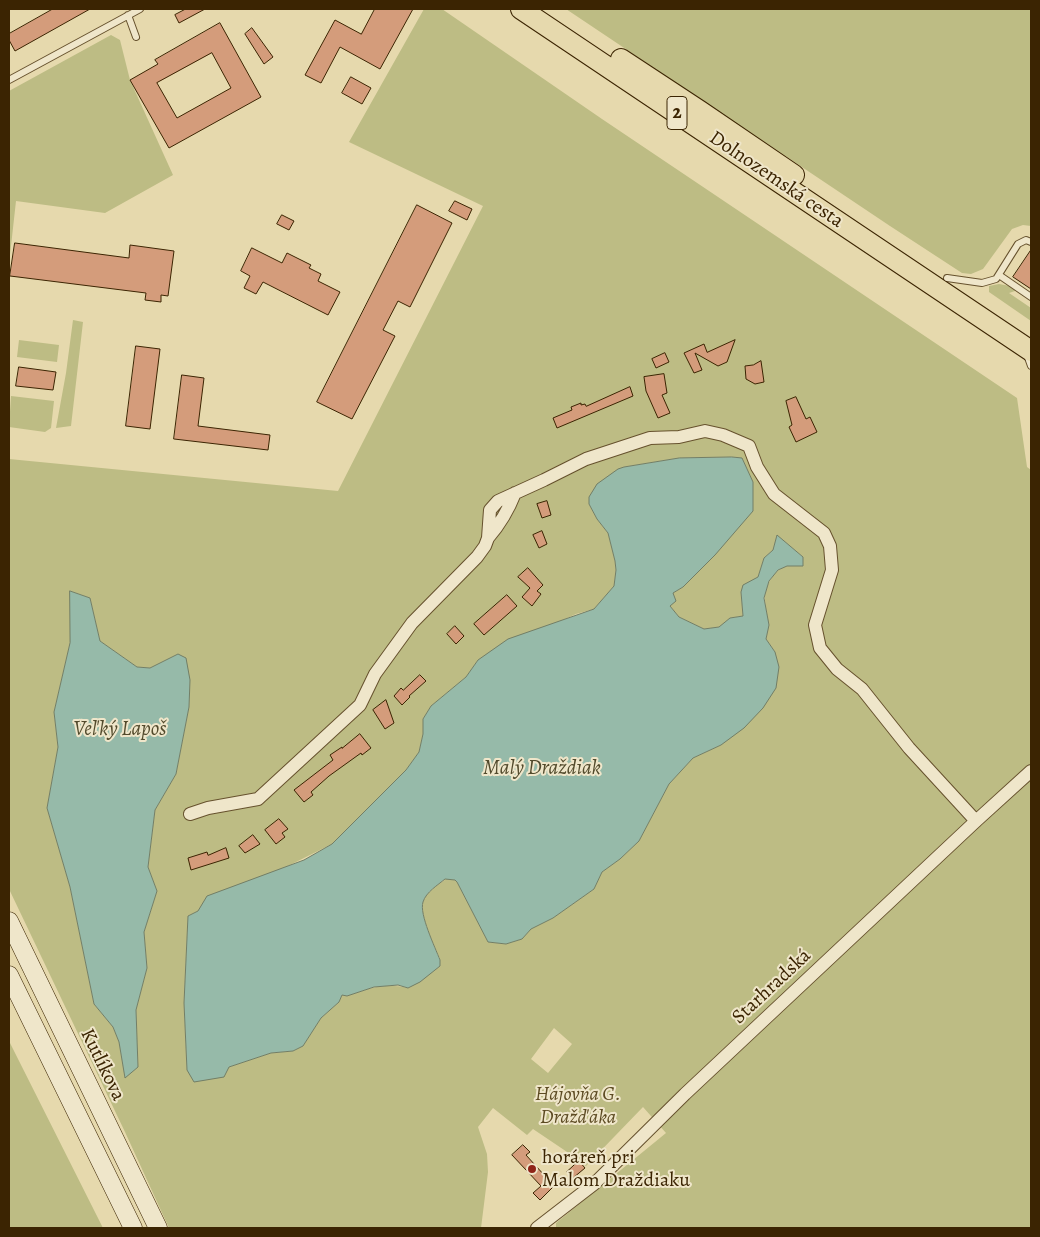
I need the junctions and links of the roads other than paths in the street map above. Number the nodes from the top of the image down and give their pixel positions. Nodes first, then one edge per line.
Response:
1 (140, 9) edge
2 (521, 9) edge
3 (544, 9) edge
4 (128, 15) junction
5 (136, 37) dead end
6 (9, 80) edge
7 (1031, 242) edge
8 (1000, 275) junction
9 (947, 278) junction
10 (1031, 297) edge
11 (1029, 344) edge
12 (1031, 366) edge
13 (1031, 771) edge
14 (190, 814) dead end
15 (976, 820) junction
16 (9, 921) edge
17 (9, 974) edge
18 (133, 1228) edge
19 (158, 1228) edge
20 (537, 1228) edge

1 - 4 lane
2 - 11 main road, Dolnozemská cesta / 2
3 - 9 main road, Dolnozemská cesta / 2
4 - 5 lane
4 - 6 lane
7 - 8 lane
8 - 9 lane
8 - 10 lane
9 - 11 main road, Dolnozemská cesta / 2
11 - 12 lane
13 - 15 street, Starhradská
14 - 15 street
15 - 20 street, Starhradská
16 - 19 main road, Kutlíkova
17 - 18 main road

